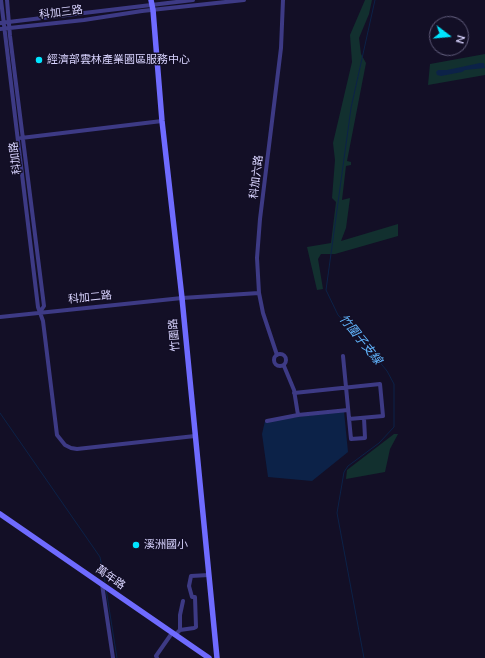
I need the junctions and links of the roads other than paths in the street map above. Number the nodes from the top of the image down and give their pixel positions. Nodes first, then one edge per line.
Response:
1 (1, 0) edge
2 (7, 0) edge
3 (193, 0) edge
4 (244, 0) edge
5 (283, 0) edge
6 (152, 6) edge
7 (4, 23) edge
8 (4, 29) edge
9 (162, 122) junction
10 (23, 137) junction
11 (17, 138) junction
12 (259, 293) junction
13 (182, 298) junction
14 (40, 312) junction
15 (0, 317) edge
16 (277, 355) junction
17 (343, 356) dead end
18 (284, 366) junction
19 (346, 387) junction
20 (294, 393) junction
21 (348, 410) junction
22 (298, 415) junction
23 (364, 418) junction
24 (350, 420) junction
25 (267, 421) dead end
26 (195, 436) junction
27 (0, 514) edge
28 (209, 575) junction
29 (104, 586) junction
30 (183, 601) dead end
31 (180, 630) junction
32 (174, 634) junction
33 (113, 658) edge
34 (157, 658) edge
35 (209, 658) edge
36 (217, 658) edge

1 - 7 street, 科加路
2 - 7 street, 科加路
3 - 6 street, 科加三路
4 - 6 street, 科加三路
5 - 12 street, 科加六路
6 - 7 street, 科加三路
6 - 8 street, 科加三路
6 - 9 street, 竹圍路
7 - 8 street, 科加路
8 - 10 street, 科加路
8 - 11 street, 科加路
9 - 10 street
9 - 13 street, 竹圍路
10 - 11 street
10 - 14 street, 科加路
11 - 14 street, 科加路
12 - 13 street, 科加二路
12 - 16 street, 科加六路
13 - 14 street, 科加二路
13 - 26 street, 竹圍路
14 - 15 street, 科加二路
14 - 26 street, 科加路
16 - 18 street
16 - 18 street
17 - 19 street
18 - 20 street
19 - 20 street
19 - 21 street
19 - 23 street
20 - 22 street
21 - 22 street
21 - 24 street
22 - 25 street
23 - 24 street
23 - 24 street
26 - 28 street, 竹圍路
27 - 29 street, 萬年路
28 - 31 street
28 - 36 street, 竹圍路
29 - 32 street, 萬年路
29 - 33 street
30 - 31 street
31 - 32 street
32 - 34 street
32 - 35 street, 萬年路

